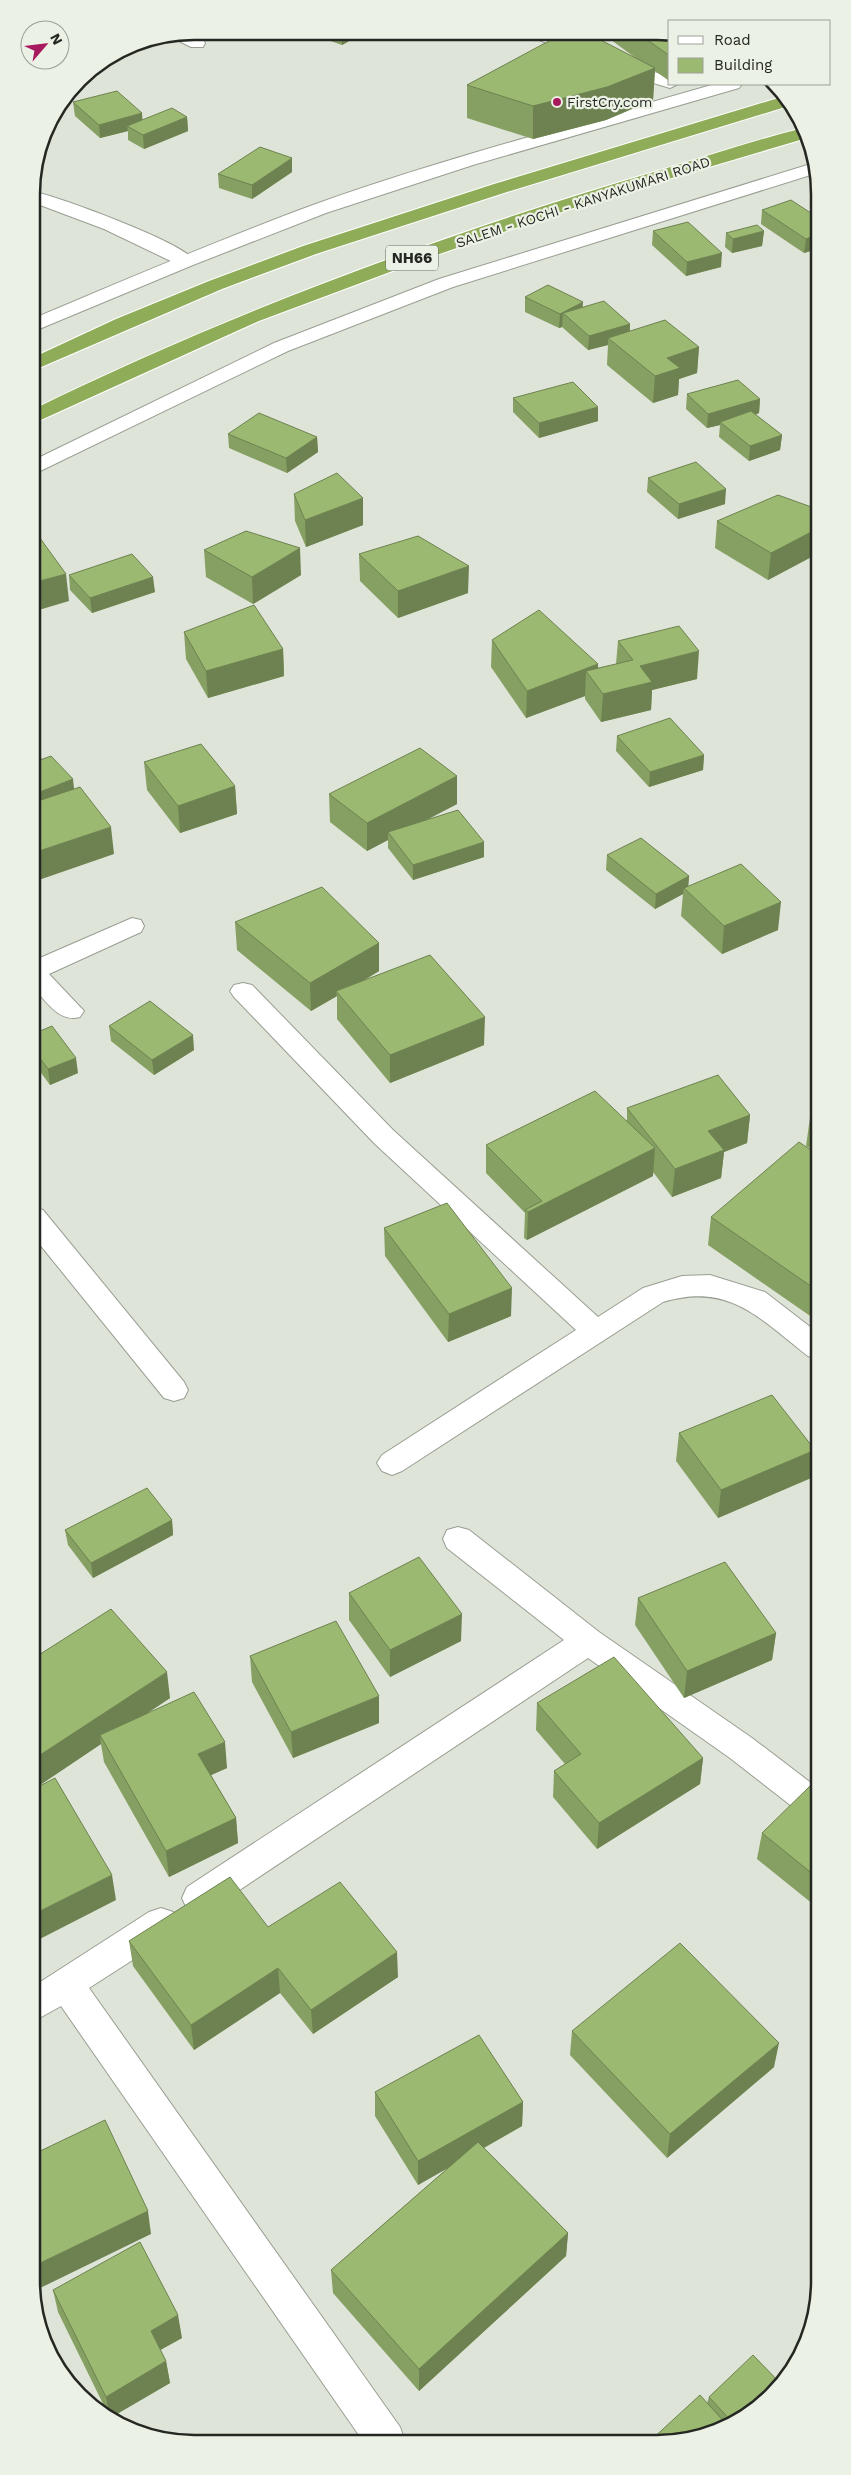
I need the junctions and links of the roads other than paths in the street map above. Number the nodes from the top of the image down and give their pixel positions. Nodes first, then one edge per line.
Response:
1 (190, 40) edge
2 (553, 40) edge
3 (197, 43) dead end
4 (668, 82) edge
5 (677, 85) edge
6 (730, 85) edge
7 (702, 93) junction
8 (781, 102) edge
9 (798, 134) edge
10 (809, 169) edge
11 (40, 199) edge
12 (186, 261) junction
13 (40, 323) edge
14 (40, 361) edge
15 (40, 414) edge
16 (40, 465) edge
17 (132, 926) dead end
18 (40, 969) edge
19 (40, 979) edge
20 (243, 991) dead end
21 (71, 1012) dead end
22 (40, 1226) edge
23 (596, 1332) junction
24 (811, 1343) edge
25 (174, 1390) dead end
26 (392, 1463) dead end
27 (458, 1539) dead end
28 (588, 1641) junction
29 (811, 1802) edge
30 (66, 1986) junction
31 (40, 2001) edge
32 (382, 2435) edge

1 - 3 street
2 - 4 street
5 - 7 street
6 - 7 street
7 - 12 street
8 - 14 highway, NH66
9 - 15 highway, SALEM - KOCHI - KANYAKUMARI ROAD / NH66
10 - 16 street
11 - 12 street
12 - 13 street
17 - 18 street
19 - 21 street
20 - 23 street
22 - 25 street
23 - 24 street
23 - 26 street
27 - 28 street
28 - 29 street
28 - 30 street
30 - 31 street
30 - 32 street

